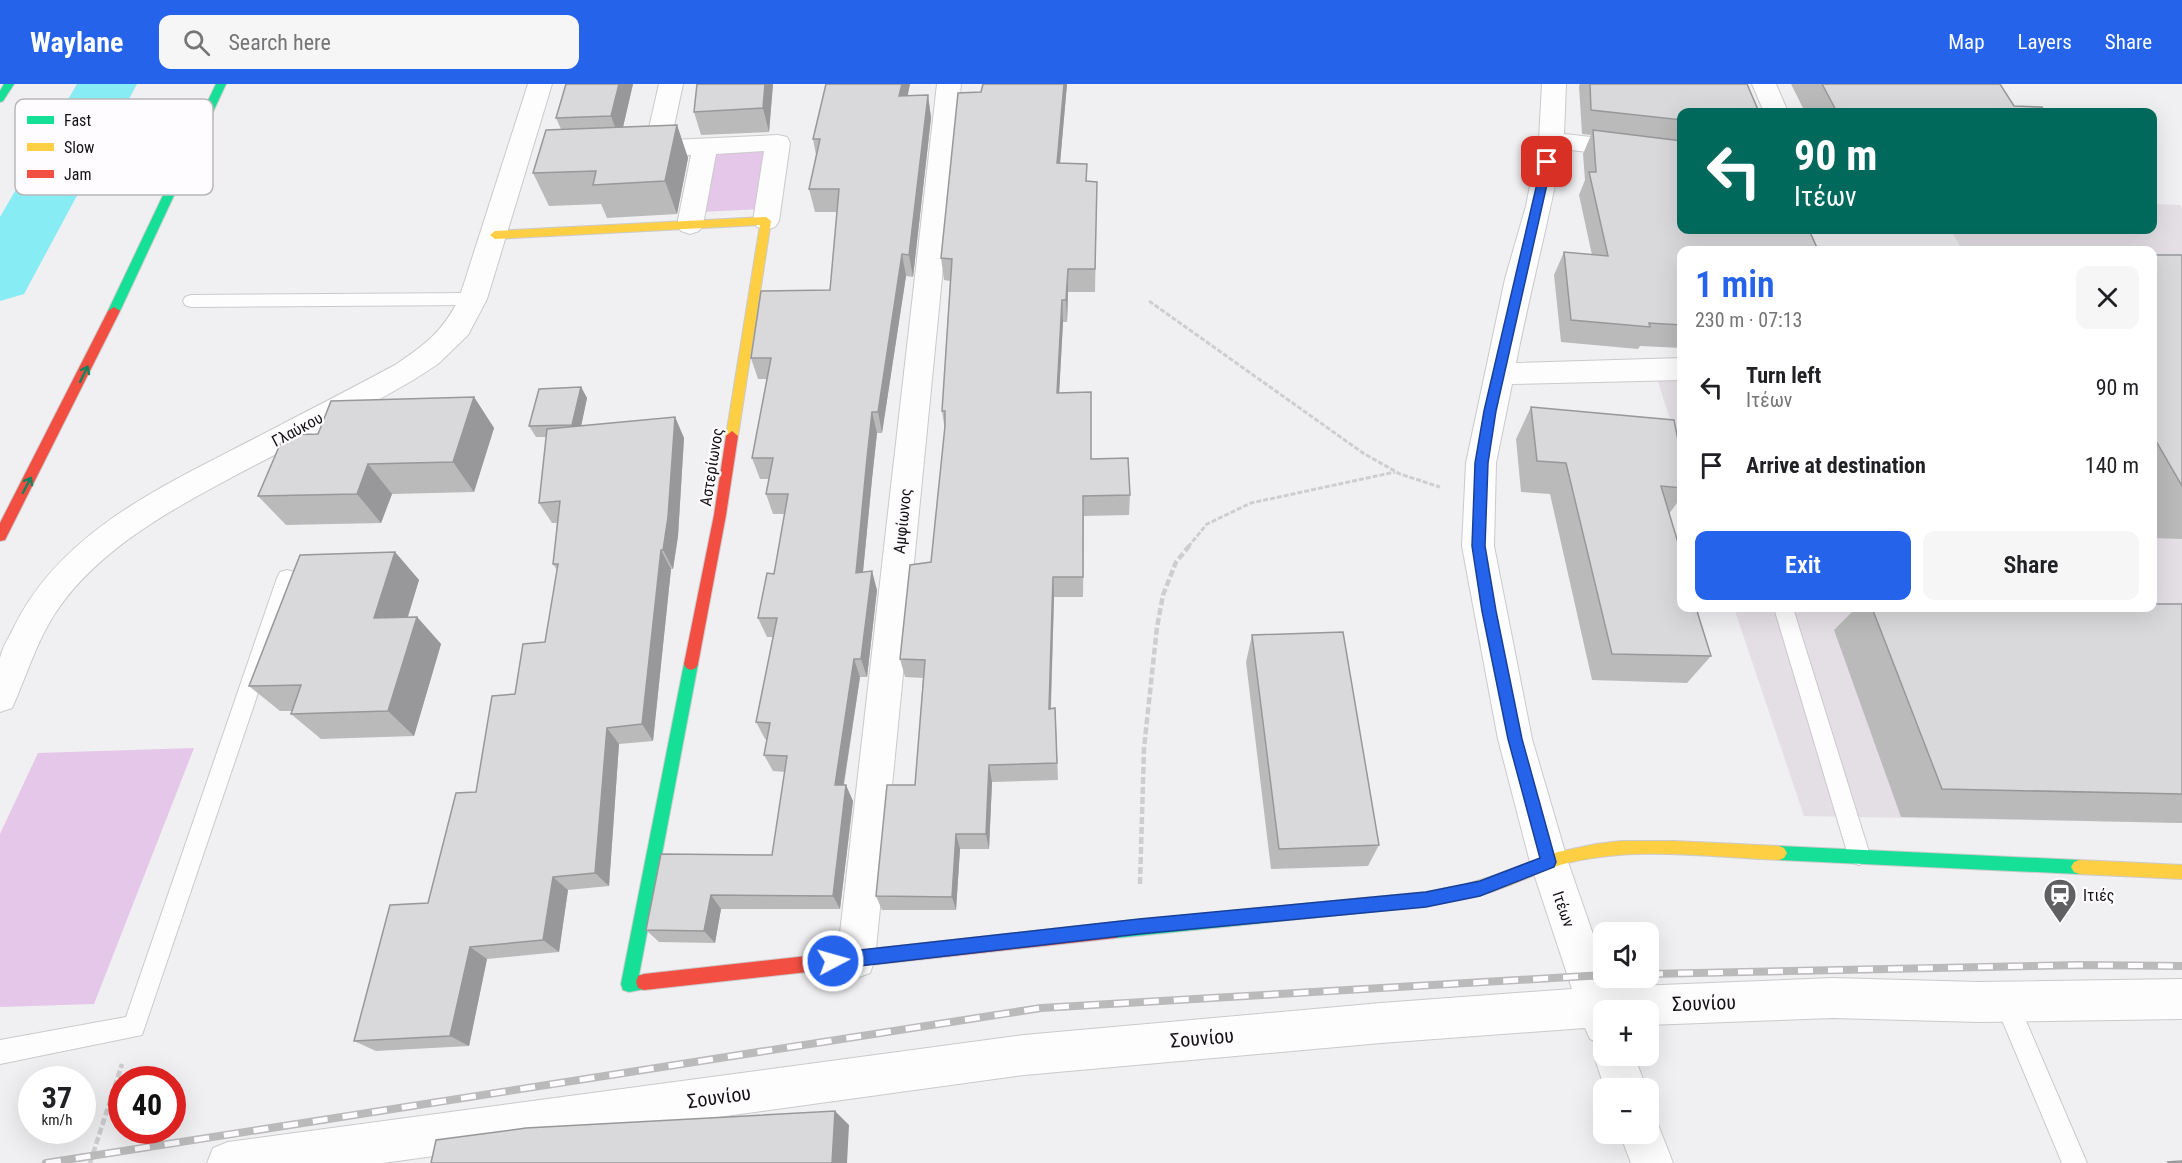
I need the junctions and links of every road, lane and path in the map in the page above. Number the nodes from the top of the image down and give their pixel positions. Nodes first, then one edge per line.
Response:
1 (221, 84) edge
2 (540, 84) edge
3 (671, 84) edge
4 (949, 84) edge
5 (1554, 84) edge
6 (1764, 84) edge
7 (213, 101) edge
8 (1774, 108) edge
9 (1551, 140) junction
10 (705, 146) junction
11 (657, 148) junction
12 (611, 150) edge
13 (1677, 154) edge
14 (170, 195) edge
15 (766, 221) junction
16 (690, 225) junction
17 (495, 235) junction
18 (473, 299) junction
19 (191, 301) dead end
20 (1149, 301) dead end
21 (1677, 369) edge
22 (1498, 374) junction
23 (1395, 472) junction
24 (1480, 491) junction
25 (0, 536) edge
26 (287, 578) dead end
27 (1784, 612) edge
28 (0, 697) edge
29 (1859, 855) junction
30 (1549, 862) junction
31 (2182, 872) edge
32 (1139, 927) junction
33 (856, 959) junction
34 (2182, 999) edge
35 (1595, 1000) edge
36 (2006, 1001) junction
37 (1659, 1011) edge
38 (1593, 1016) edge
39 (134, 1027) junction
40 (0, 1052) edge
41 (1645, 1144) edge
42 (90, 1163) edge
43 (228, 1163) edge
44 (1652, 1163) edge
45 (2075, 1163) edge

7 -> 1 street
2 - 17 street, Γλαύκου
3 - 11 street
4 - 33 street, Αμφίωνος
5 - 9 street, Ιτέων
6 - 8 street
9 - 13 street
9 - 22 street, Ιτέων
10 - 11 street
10 - 15 street
10 - 16 street
11 - 12 street
25 -> 14 street
15 - 16 street
15 - 33 street, Αστερίωνος
16 - 17 street
17 - 18 street, Γλαύκου
18 - 19 lane
18 - 28 street, Γλαύκου
20 - 23 path
21 - 22 street
22 - 24 street, Ιτέων
23 - 24 path
23 - 32 path
24 - 30 street, Ιτέων
26 - 39 lane
27 - 29 lane
29 - 30 street
29 - 31 street
30 - 32 street
30 - 35 street, Ιτέων
32 - 33 street
34 - 36 street, Σουνίου
36 - 37 street, Σουνίου
36 - 45 lane
38 - 43 street, Σουνίου
39 - 40 lane
39 - 42 path
41 - 44 street

